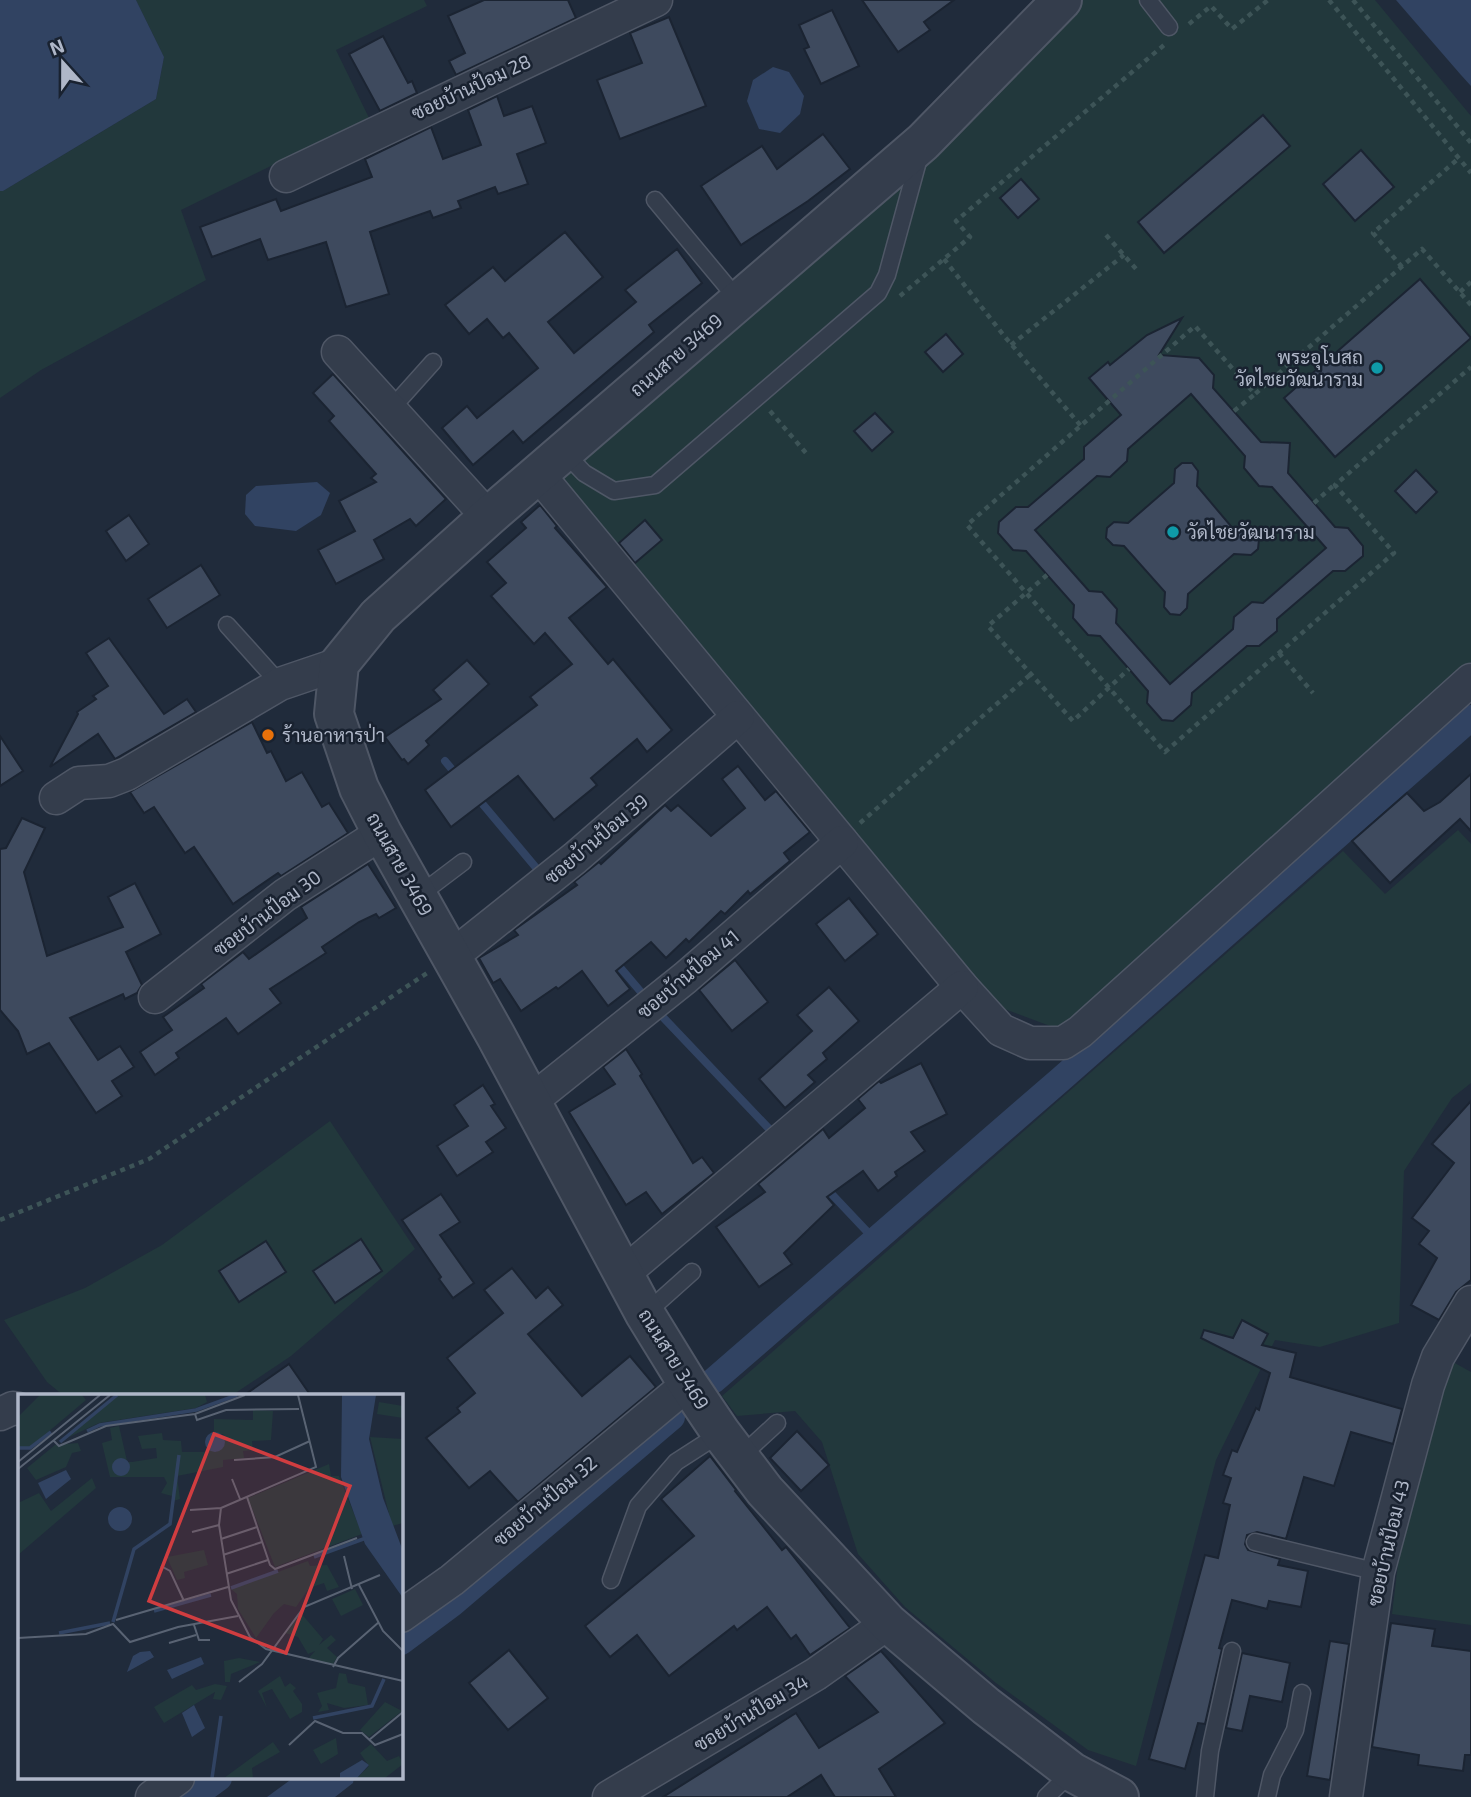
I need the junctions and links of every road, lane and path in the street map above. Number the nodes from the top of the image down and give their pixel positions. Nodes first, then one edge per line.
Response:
1 (656, 0) edge
2 (1062, 0) edge
3 (1148, 0) edge
4 (1268, 0) edge
5 (1329, 0) edge
6 (1353, 0) edge
7 (1177, 27) joint
8 (1165, 44) dead end
9 (923, 142) junction
10 (1471, 143) edge
11 (1459, 158) junction
12 (1471, 173) edge
13 (286, 176) dead end
14 (655, 200) dead end
15 (1106, 235) dead end
16 (1124, 255) junction
17 (944, 259) junction
18 (1402, 267) junction
19 (1138, 271) dead end
20 (1471, 282) edge
21 (1460, 292) junction
22 (878, 293) junction
23 (739, 301) junction
24 (1471, 305) edge
25 (1011, 345) junction
26 (338, 352) dead end
27 (433, 362) dead end
28 (1471, 367) edge
29 (1255, 394) junction
30 (757, 397) junction
31 (390, 410) junction
32 (1234, 411) dead end
33 (1081, 426) junction
34 (807, 453) dead end
35 (551, 463) junction
36 (1335, 485) junction
37 (1314, 503) dead end
38 (488, 517) junction
39 (1046, 575) dead end
40 (1026, 592) junction
41 (227, 625) dead end
42 (1279, 653) junction
43 (339, 664) junction
44 (1129, 669) dead end
45 (1031, 674) junction
46 (1471, 680) edge
47 (280, 684) junction
48 (1109, 688) junction
49 (1312, 693) dead end
50 (738, 717) junction
51 (56, 798) dead end
52 (382, 833) junction
53 (848, 835) junction
54 (463, 862) dead end
55 (418, 896) junction
56 (451, 957) junction
57 (962, 987) junction
58 (155, 997) dead end
59 (530, 1102) junction
60 (0, 1220) edge
61 (692, 1272) dead end
62 (623, 1274) junction
63 (1471, 1302) edge
64 (645, 1314) junction
65 (688, 1384) junction
66 (18, 1409) edge
67 (0, 1415) edge
68 (777, 1423) dead end
69 (730, 1446) junction
70 (1255, 1542) dead end
71 (1378, 1572) junction
72 (611, 1580) dead end
73 (402, 1615) edge
74 (888, 1623) junction
75 (1232, 1651) dead end
76 (1302, 1693) dead end
77 (175, 1780) edge
78 (1059, 1784) edge
79 (152, 1797) edge
80 (609, 1797) edge
81 (1119, 1797) edge
82 (1205, 1797) edge
83 (1268, 1797) edge
84 (1346, 1797) edge

1 - 13 street, ซอยบ้านป้อม 28
2 - 9 street, ถนนสาย 3469
3 - 7 lane
4 - 7 path
5 - 11 path
6 - 10 path
8 - 17 path
9 - 22 lane
9 - 23 street, ถนนสาย 3469
11 - 12 path
11 - 18 path
14 - 23 lane
15 - 16 path
16 - 19 path
16 - 25 path
17 - 22 path
17 - 25 path
18 - 21 path
18 - 29 path
20 - 21 path
21 - 24 path
22 - 30 lane
23 - 35 street, ถนนสาย 3469
25 - 33 path
26 - 31 street
27 - 31 lane
28 - 36 path
29 - 32 path
29 - 33 path
30 - 34 path
30 - 35 lane
31 - 38 street
33 - 40 path
35 - 38 street, ถนนสาย 3469
35 - 50 street
36 - 37 path
36 - 42 path
38 - 43 street, ถนนสาย 3469
39 - 40 path
40 - 45 path
40 - 48 path
41 - 47 lane
42 - 48 path
42 - 49 path
43 - 47 street
43 - 52 street, ถนนสาย 3469
44 - 48 path
45 - 48 path
45 - 53 path
46 - 57 street
47 - 51 street
50 - 53 street
50 - 56 street, ซอยบ้านป้อม 39
52 - 55 street, ถนนสาย 3469
52 - 58 street, ซอยบ้านป้อม 30
53 - 57 street
53 - 59 street, ซอยบ้านป้อม 41
54 - 55 lane
55 - 56 street, ถนนสาย 3469
56 - 59 street, ถนนสาย 3469
56 - 60 path
57 - 62 street
59 - 62 street, ถนนสาย 3469
61 - 64 lane
62 - 64 street, ถนนสาย 3469
63 - 71 street, ซอยบ้านป้อม 43
64 - 65 street, ถนนสาย 3469
65 - 69 street, ถนนสาย 3469
65 - 73 street, ซอยบ้านป้อม 32
66 - 67 street
68 - 69 lane
69 - 72 lane
69 - 74 street, ถนนสาย 3469
70 - 71 lane
71 - 84 street, ซอยบ้านป้อม 43
74 - 78 street, ถนนสาย 3469
74 - 80 street, ซอยบ้านป้อม 34
75 - 82 lane
76 - 83 lane
77 - 79 street
78 - 81 street, ถนนสาย 3469

